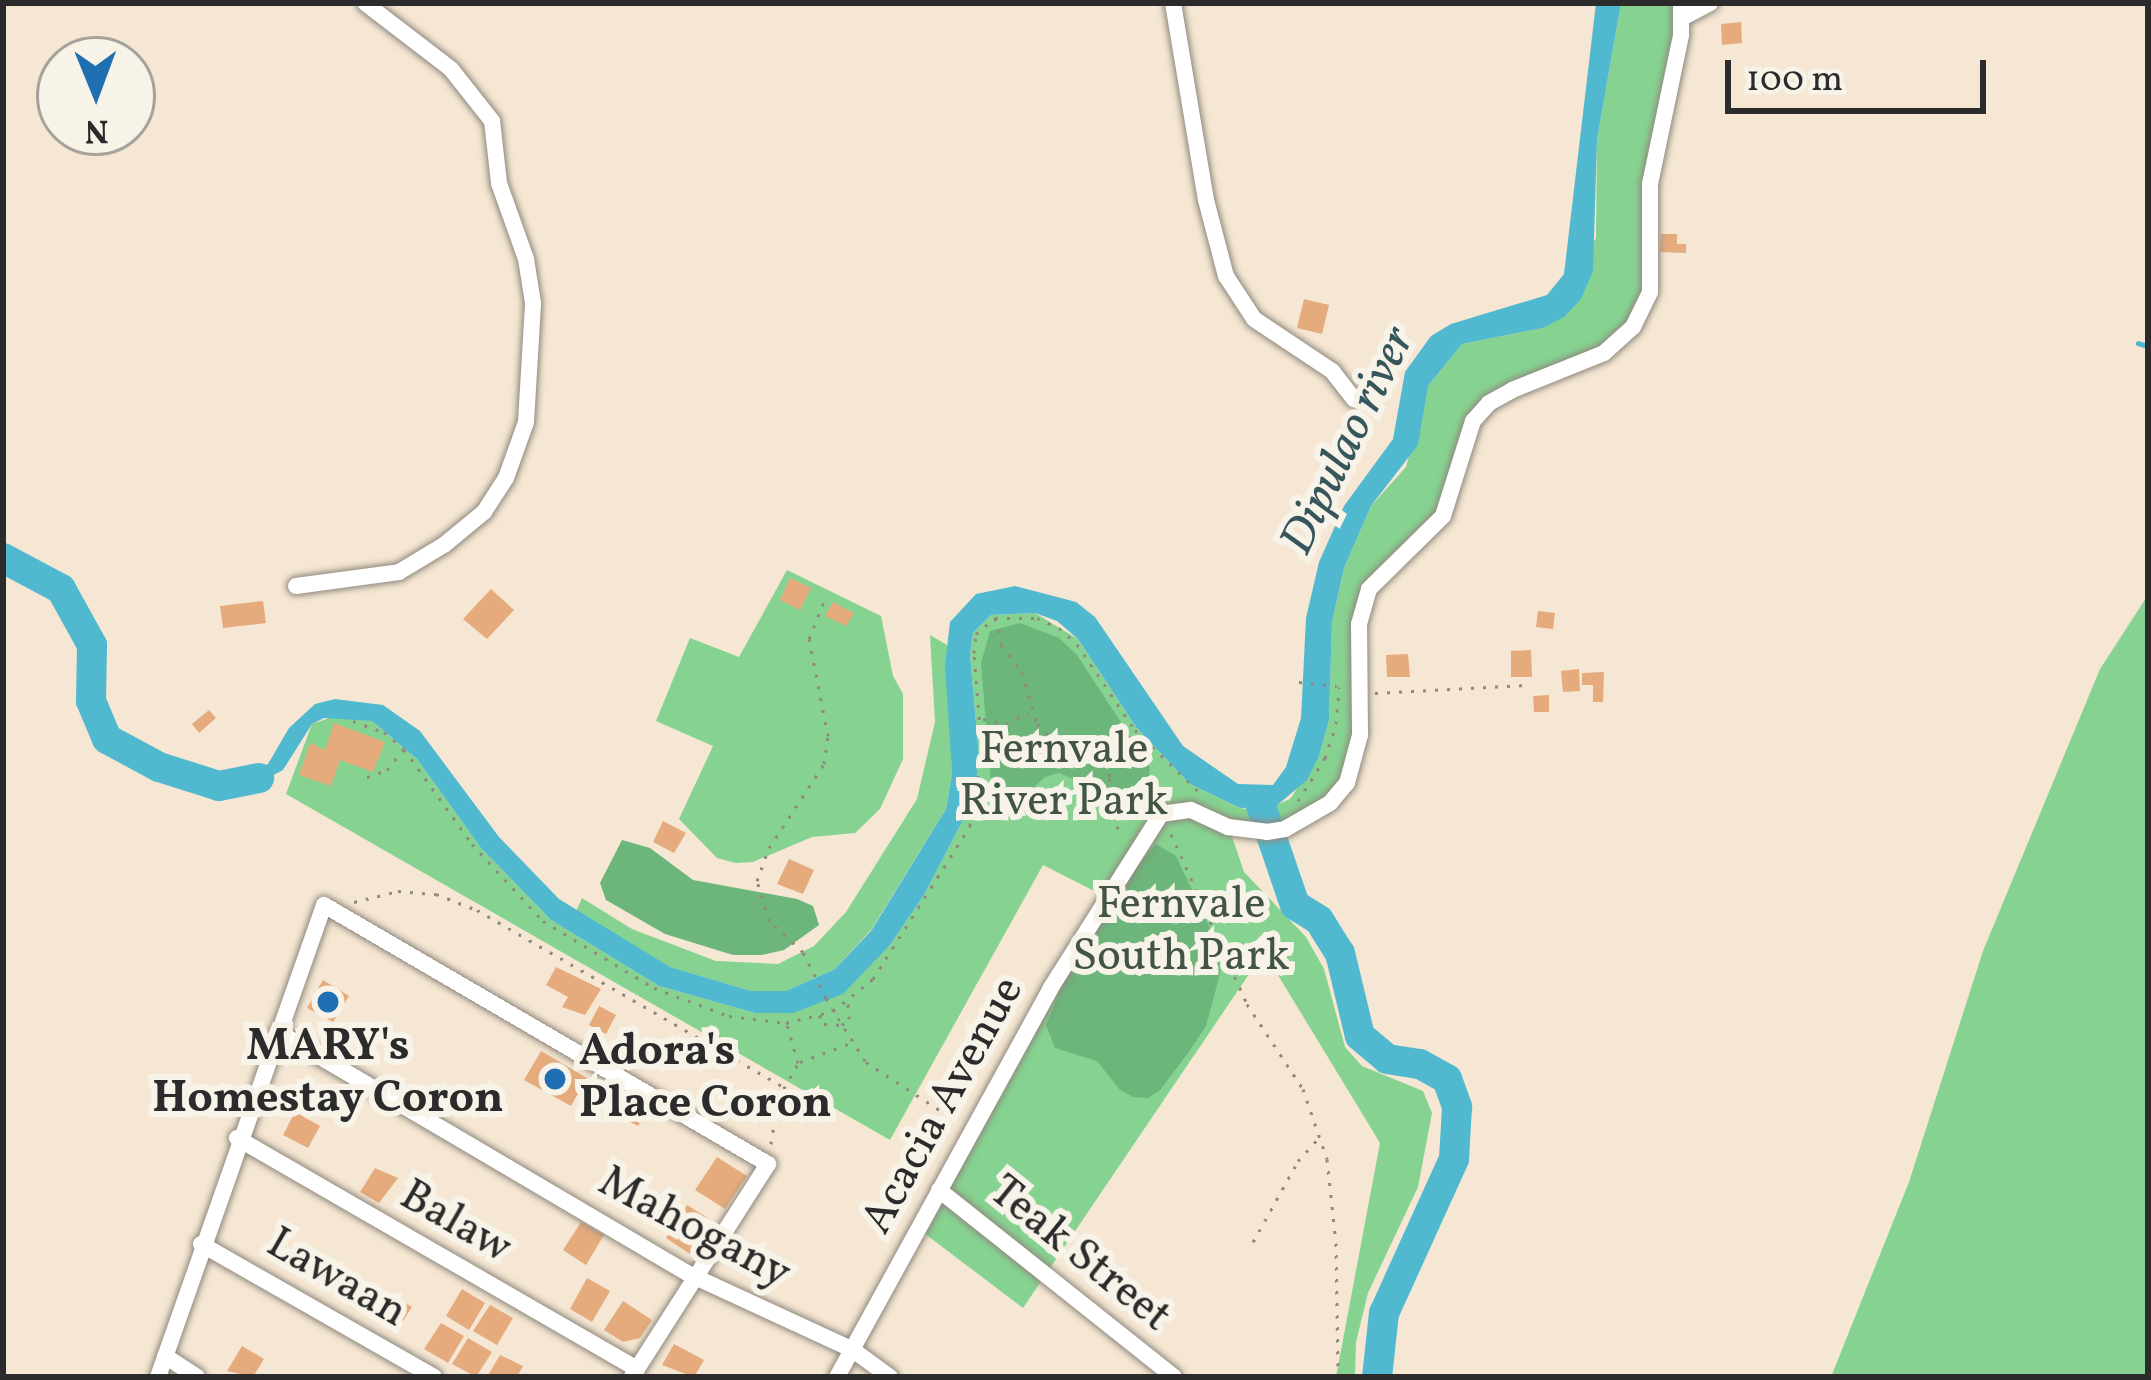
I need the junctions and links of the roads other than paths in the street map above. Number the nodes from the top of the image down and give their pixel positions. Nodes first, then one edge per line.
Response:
1 (365, 3) edge
2 (1173, 3) edge
3 (1710, 3) edge
4 (1682, 10) edge
5 (1354, 399) dead end
6 (296, 586) dead end
7 (278, 1032) junction
8 (237, 1138) junction
9 (939, 1190) junction
10 (202, 1244) junction
11 (693, 1276) junction
12 (854, 1350) junction
13 (165, 1356) junction
14 (635, 1373) edge
15 (158, 1377) edge
16 (197, 1377) edge
17 (434, 1377) edge
18 (837, 1377) edge
19 (890, 1377) edge
20 (1174, 1377) edge

1 - 6 street
2 - 5 street
3 - 4 street
4 - 9 street, Acacia Avenue
7 - 8 street
7 - 11 street, Mahogany
7 - 11 street
8 - 10 street
8 - 14 street, Balaw
9 - 12 street, Acacia Avenue
9 - 20 street, Teak Street
10 - 13 street
10 - 17 street, Lawaan
11 - 12 street, Mahogany
11 - 14 street
12 - 18 street, Acacia Avenue
12 - 19 street, Mahogany
13 - 15 street
13 - 16 street

